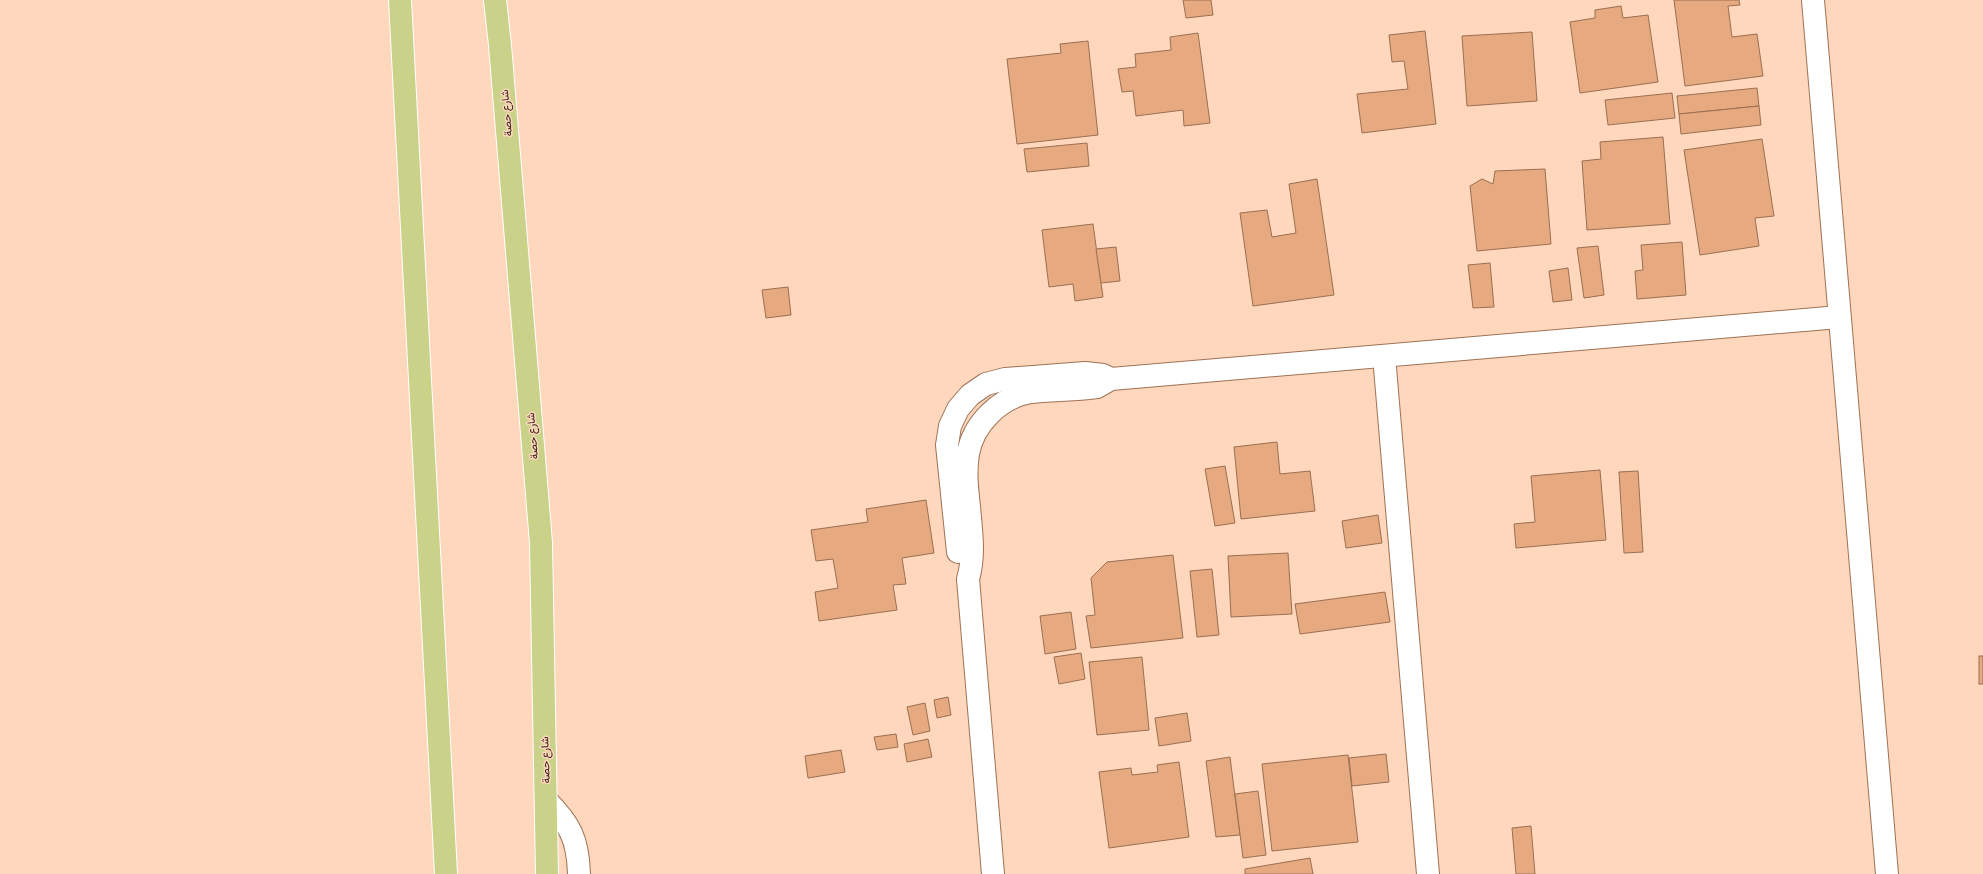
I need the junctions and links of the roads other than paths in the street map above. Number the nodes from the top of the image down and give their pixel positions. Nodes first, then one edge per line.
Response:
1 (400, 0) edge
2 (495, 0) edge
3 (1813, 0) edge
4 (1839, 317) junction
5 (1384, 356) junction
6 (546, 800) junction
7 (446, 874) edge
8 (547, 874) edge
9 (579, 874) edge
10 (993, 874) edge
11 (1428, 874) edge
12 (1887, 874) edge

1 - 7 main road
2 - 6 main road, شارع حصة
3 - 4 street
4 - 5 street
4 - 12 street
5 - 10 street
5 - 11 street
6 - 8 main road, شارع حصة
6 - 9 street

